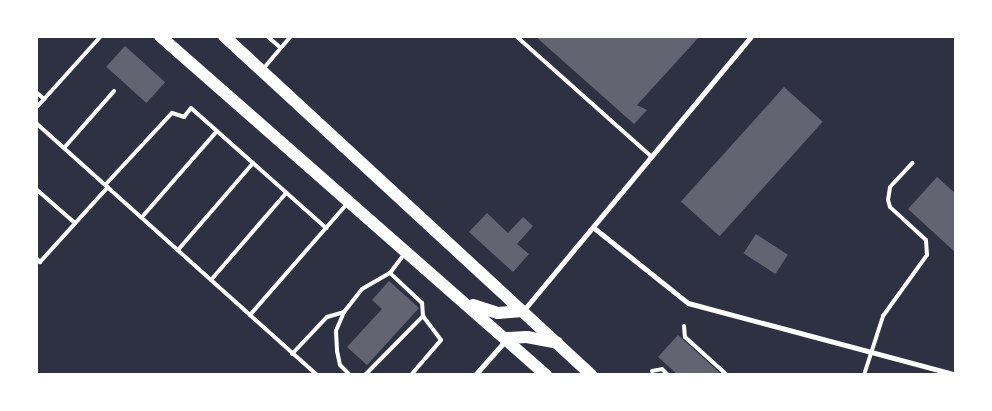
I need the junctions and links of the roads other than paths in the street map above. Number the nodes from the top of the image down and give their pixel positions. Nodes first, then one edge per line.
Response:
1 (101, 36) edge
2 (160, 36) edge
3 (224, 36) edge
4 (268, 36) edge
5 (291, 36) edge
6 (516, 36) edge
7 (751, 36) edge
8 (281, 48) junction
9 (261, 71) junction
10 (114, 91) dead end
11 (36, 92) edge
12 (44, 99) junction
13 (36, 108) edge
14 (36, 123) edge
15 (217, 131) junction
16 (64, 148) junction
17 (652, 157) junction
18 (253, 163) junction
19 (912, 163) dead end
20 (107, 186) junction
21 (36, 190) edge
22 (286, 193) junction
23 (350, 200) junction
24 (142, 218) junction
25 (75, 223) junction
26 (326, 228) junction
27 (594, 228) junction
28 (178, 250) junction
29 (408, 250) junction
30 (36, 258) edge
31 (390, 272) junction
32 (211, 280) junction
33 (470, 305) junction
34 (344, 312) junction
35 (522, 312) junction
36 (250, 316) junction
37 (423, 316) junction
38 (684, 326) dead end
39 (507, 338) junction
40 (557, 343) junction
41 (872, 352) junction
42 (292, 354) junction
43 (652, 371) dead end
44 (317, 375) edge
45 (350, 375) edge
46 (365, 375) edge
47 (411, 375) edge
48 (475, 375) edge
49 (546, 375) edge
50 (591, 375) edge
51 (668, 375) edge
52 (727, 375) edge
53 (864, 375) edge
54 (956, 375) edge

1 - 12 lane
2 - 23 main road
3 - 9 main road
4 - 8 lane
5 - 8 lane
6 - 17 lane
7 - 17 street
8 - 9 lane
9 - 35 main road
10 - 16 lane
11 - 12 lane
12 - 13 lane
14 - 16 lane
15 - 18 lane
15 - 20 lane
15 - 24 lane
16 - 20 lane
17 - 27 street
18 - 22 lane
18 - 28 lane
19 - 41 lane
20 - 24 lane
20 - 25 lane
21 - 25 lane
22 - 26 lane
22 - 32 lane
23 - 26 lane
23 - 29 main road
24 - 28 lane
25 - 30 lane
26 - 36 lane
27 - 35 street
27 - 41 street
28 - 32 lane
29 - 31 lane
29 - 33 main road
31 - 34 lane
31 - 37 lane
32 - 36 lane
33 - 35 main road
33 - 39 main road
34 - 42 lane
34 - 45 lane
35 - 40 main road
36 - 42 lane
37 - 46 lane
37 - 47 lane
38 - 52 lane
39 - 40 main road
39 - 48 street
39 - 49 main road
40 - 50 main road
41 - 53 lane
41 - 54 street
42 - 44 lane
43 - 51 lane

